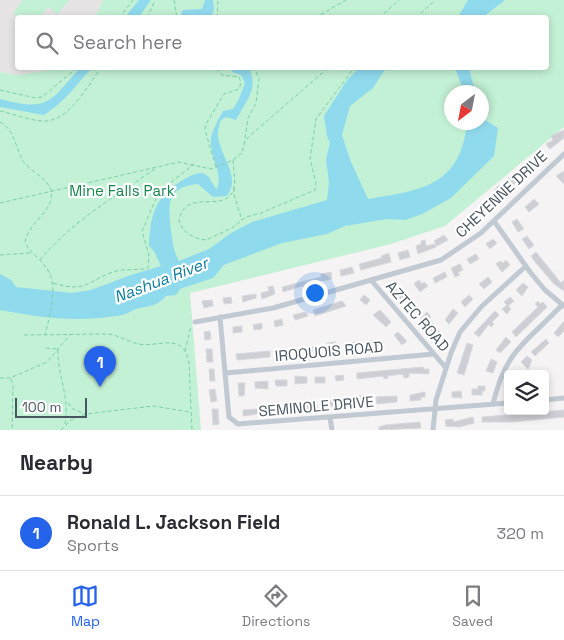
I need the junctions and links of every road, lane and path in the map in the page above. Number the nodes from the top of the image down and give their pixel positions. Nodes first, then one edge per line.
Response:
1 (133, 0) edge
2 (155, 0) edge
3 (174, 0) edge
4 (218, 0) edge
5 (346, 0) edge
6 (398, 0) edge
7 (435, 0) edge
8 (121, 15) edge
9 (148, 15) edge
10 (176, 15) edge
11 (217, 15) edge
12 (320, 15) edge
13 (383, 15) edge
14 (419, 15) edge
15 (75, 70) edge
16 (99, 70) edge
17 (218, 70) edge
18 (255, 70) edge
19 (326, 70) edge
20 (353, 70) edge
21 (0, 90) edge
22 (0, 111) edge
23 (0, 122) edge
24 (245, 140) junction
25 (564, 154) edge
26 (233, 160) junction
27 (194, 164) junction
28 (156, 167) junction
29 (216, 168) junction
30 (234, 187) junction
31 (51, 191) junction
32 (0, 203) edge
33 (242, 220) junction
34 (494, 221) junction
35 (31, 253) junction
36 (0, 256) edge
37 (40, 260) junction
38 (526, 266) junction
39 (371, 280) junction
40 (53, 282) junction
41 (563, 306) edge
42 (220, 317) junction
43 (196, 322) joint
44 (71, 334) junction
45 (24, 335) dead end
46 (46, 335) junction
47 (46, 348) dead end
48 (58, 349) junction
49 (185, 351) junction
50 (434, 354) junction
51 (446, 368) junction
52 (226, 373) junction
53 (0, 378) edge
54 (10, 378) junction
55 (564, 398) edge
56 (549, 400) edge
57 (68, 402) junction
58 (504, 403) edge
59 (493, 404) junction
60 (434, 409) junction
61 (191, 412) junction
62 (86, 414) junction
63 (330, 418) junction
64 (65, 425) junction
65 (12, 430) edge
66 (62, 430) edge
67 (192, 430) edge
68 (332, 430) edge
69 (433, 430) edge

1 - 8 path
2 - 9 path
3 - 10 path
4 - 11 path
5 - 12 path
6 - 13 path
7 - 14 path
15 - 21 path
16 - 22 path
17 - 29 path
18 - 24 path
19 - 24 path
20 - 33 path
23 - 31 path
24 - 26 path
25 - 34 street, CHEYENNE DRIVE
26 - 29 path
26 - 30 path
27 - 28 path
27 - 29 path
27 - 40 path
28 - 31 path
28 - 37 path
30 - 33 path
30 - 33 path
31 - 32 path
31 - 35 path
34 - 38 street
34 - 39 street, CHEYENNE DRIVE
35 - 36 path
35 - 37 path
37 - 40 path
38 - 41 street
38 - 51 street
39 - 42 street, CHEYENNE DRIVE
39 - 50 street, AZTEC ROAD
40 - 46 path
41 - 59 street
42 - 43 street, CHEYENNE DRIVE
42 - 52 street, SEMINOLE DRIVE
43 - 49 path
44 - 46 path
44 - 48 path
44 - 49 path
45 - 46 path
47 - 48 path
48 - 54 path
48 - 57 path
49 - 61 path
50 - 51 street, AZTEC ROAD
50 - 52 street, IROQUOIS ROAD
51 - 60 street
52 - 63 street, SEMINOLE DRIVE
53 - 54 path
54 - 65 path
55 - 56 street
57 - 62 path
57 - 64 path
58 - 59 street, SEMINOLE DRIVE
59 - 60 street, SEMINOLE DRIVE
60 - 63 street, SEMINOLE DRIVE
60 - 69 street
61 - 62 path
61 - 67 path
62 - 64 path
63 - 68 street
64 - 66 path

